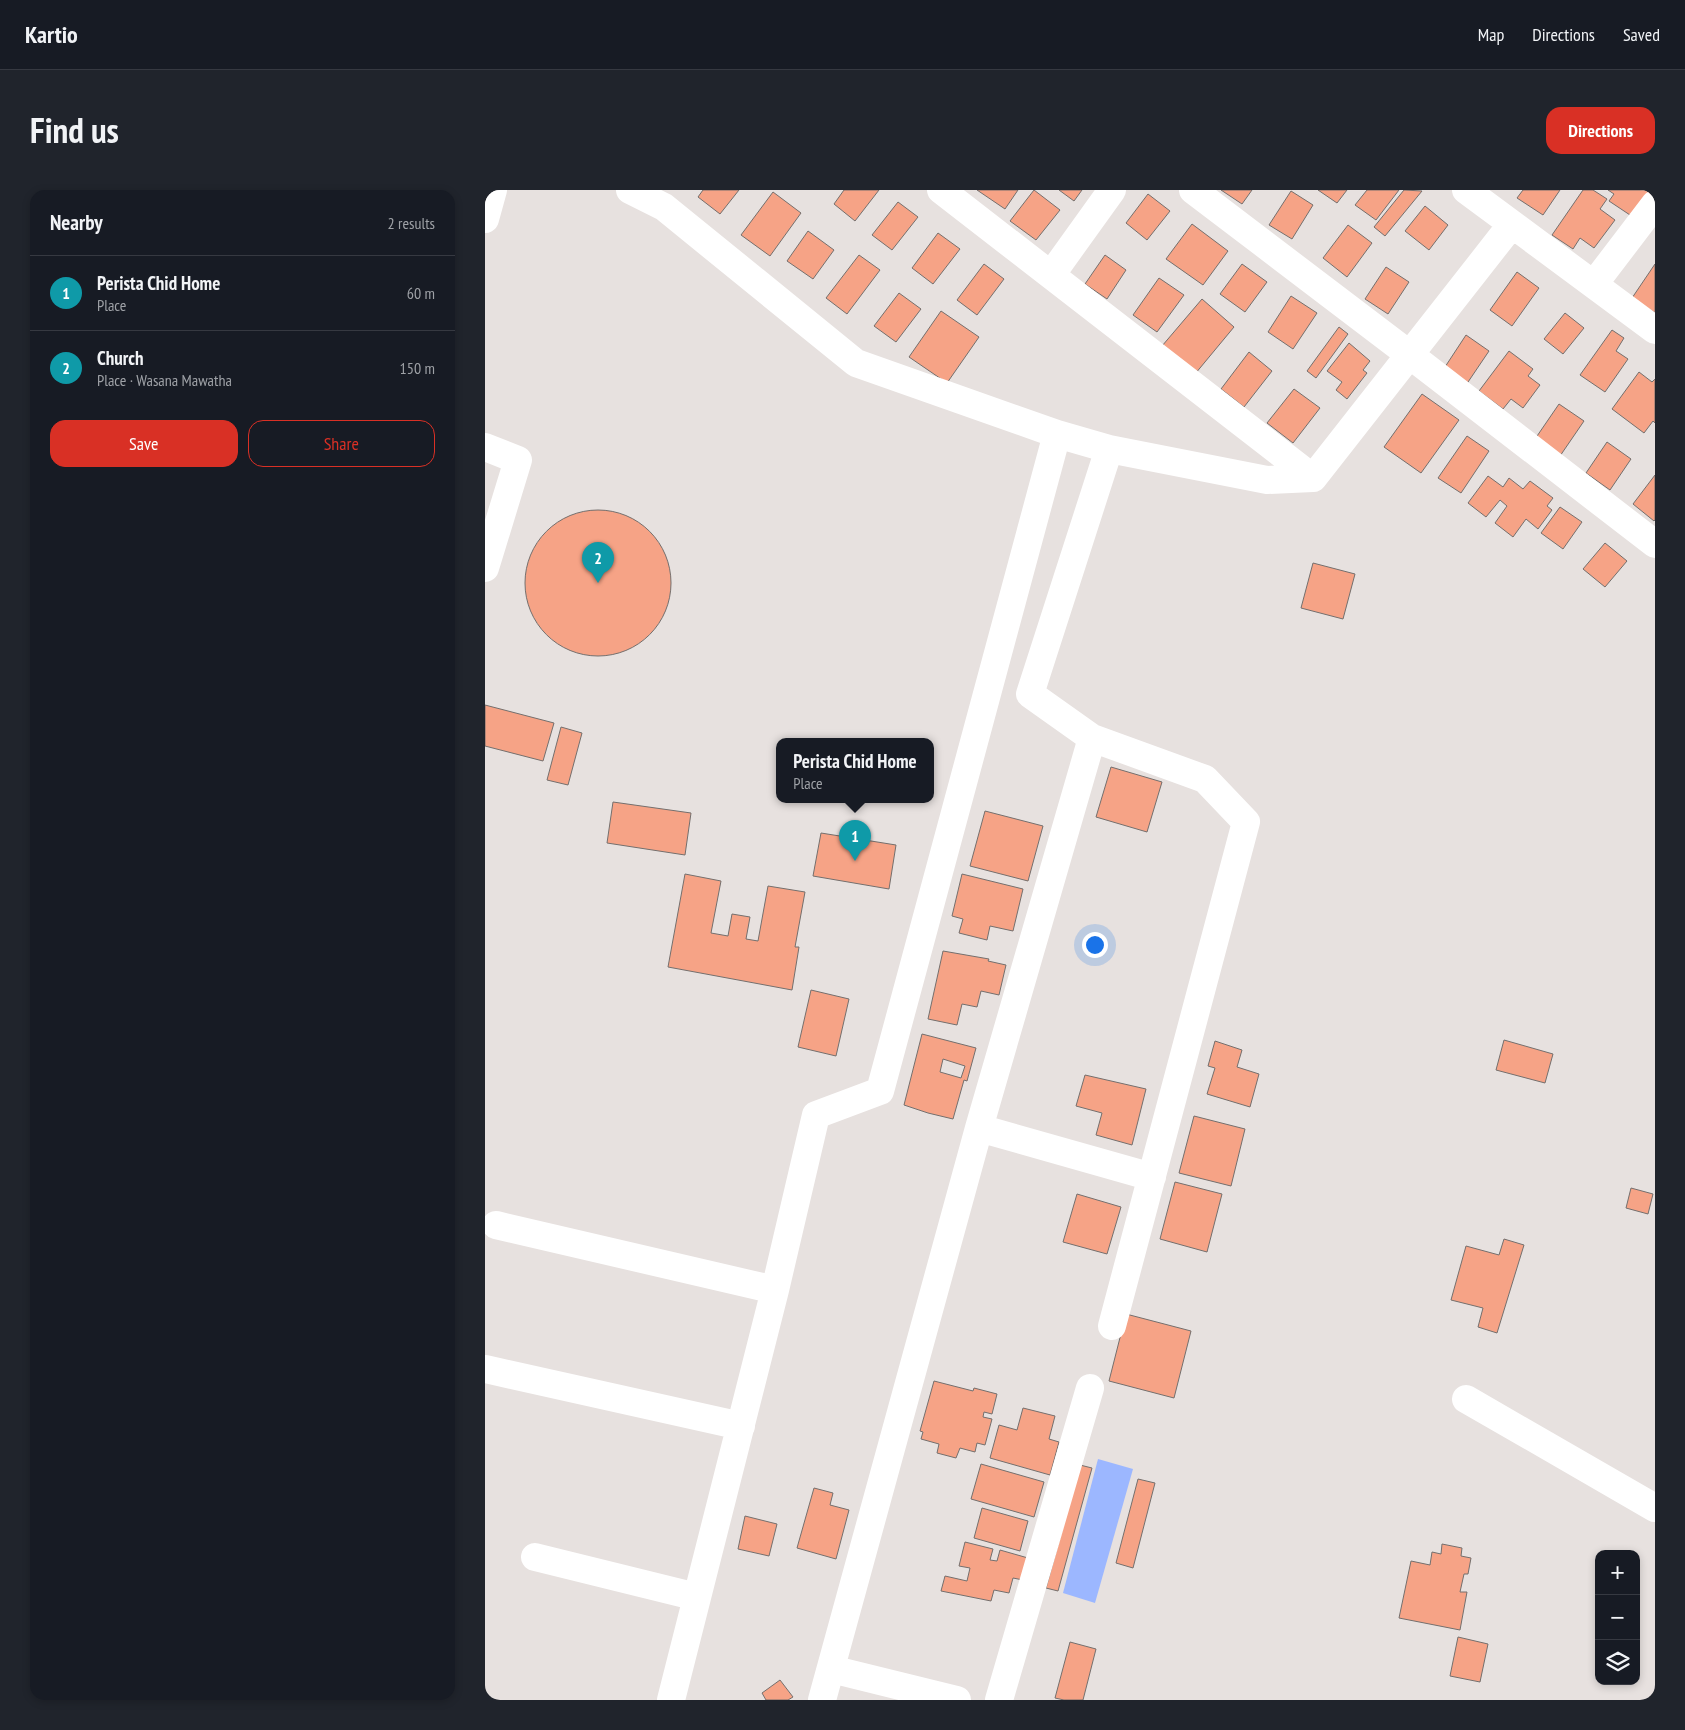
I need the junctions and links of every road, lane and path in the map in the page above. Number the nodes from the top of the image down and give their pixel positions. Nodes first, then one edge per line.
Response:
1 (493, 190) edge
2 (630, 190) edge
3 (941, 190) edge
4 (1112, 190) edge
5 (1193, 190) edge
6 (1467, 190) edge
7 (670, 198) edge
8 (1655, 204) edge
9 (485, 219) edge
10 (1512, 224) junction
11 (1051, 275) junction
12 (1593, 284) junction
13 (1655, 330) edge
14 (1410, 355) junction
15 (1057, 434) junction
16 (485, 447) edge
17 (1109, 449) junction
18 (1313, 478) junction
19 (1655, 544) edge
20 (485, 568) edge
21 (1091, 738) junction
22 (979, 1128) junction
23 (1152, 1177) junction
24 (495, 1225) dead end
25 (775, 1290) junction
26 (1112, 1326) dead end
27 (485, 1369) edge
28 (1090, 1388) dead end
29 (1466, 1399) dead end
30 (741, 1426) junction
31 (1655, 1508) edge
32 (535, 1556) dead end
33 (697, 1597) junction
34 (831, 1669) junction
35 (671, 1700) edge
36 (822, 1700) edge
37 (957, 1700) edge
38 (999, 1700) edge

1 - 9 street
2 - 7 street
3 - 11 street
4 - 11 street
5 - 14 street
6 - 10 street
7 - 15 street
8 - 12 street
10 - 12 street
10 - 14 street
11 - 18 street
12 - 13 street
14 - 18 street
14 - 19 street
15 - 17 street
15 - 25 street
16 - 20 street
17 - 18 street
17 - 21 street
21 - 22 street
21 - 23 street
22 - 23 street
22 - 34 street
23 - 26 street
24 - 25 street
25 - 30 street
27 - 30 street
28 - 38 street
29 - 31 street
30 - 33 street
32 - 33 street
33 - 35 street
34 - 36 street
34 - 37 street

